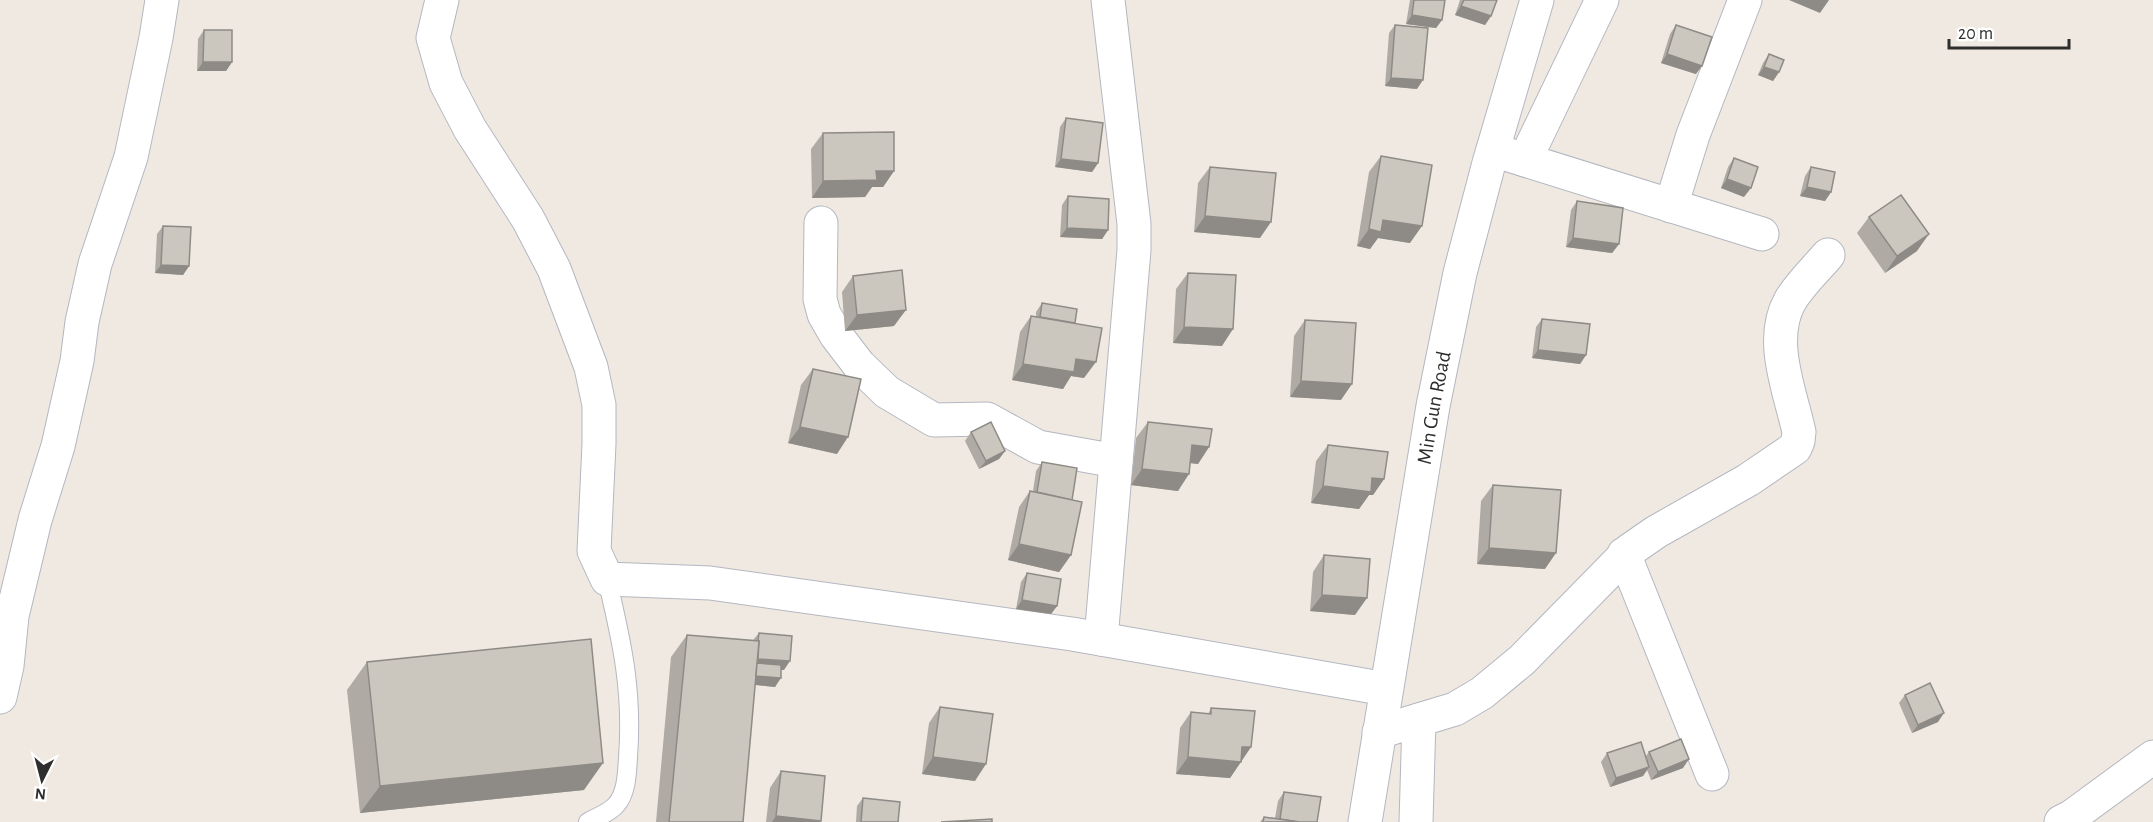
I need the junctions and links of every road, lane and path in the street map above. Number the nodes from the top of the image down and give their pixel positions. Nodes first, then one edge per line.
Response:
1 (162, 0) edge
2 (442, 0) edge
3 (1108, 0) edge
4 (1537, 0) edge
5 (1602, 0) edge
6 (1745, 0) edge
7 (1493, 150) junction
8 (1525, 160) junction
9 (1671, 206) junction
10 (821, 223) dead end
11 (1762, 234) dead end
12 (1828, 255) dead end
13 (1116, 461) junction
14 (1624, 554) junction
15 (607, 579) junction
16 (1101, 639) junction
17 (1386, 689) junction
18 (0, 697) edge
19 (1419, 720) junction
20 (1379, 732) junction
21 (2153, 757) edge
22 (1712, 774) dead end
23 (588, 822) edge
24 (1365, 822) edge
25 (1416, 822) edge
26 (2061, 822) edge

1 - 18 street
2 - 15 street
3 - 13 street
4 - 7 street, Min Gun Road
5 - 8 street
6 - 9 street
7 - 8 street
7 - 17 street, Min Gun Road
8 - 9 street
9 - 11 street
10 - 13 street
12 - 14 street
13 - 16 street
14 - 19 street
14 - 22 street
15 - 16 street
15 - 23 lane
16 - 17 street
17 - 20 street, Min Gun Road
19 - 20 street
19 - 25 street
20 - 24 street, Min Gun Road
21 - 26 street

